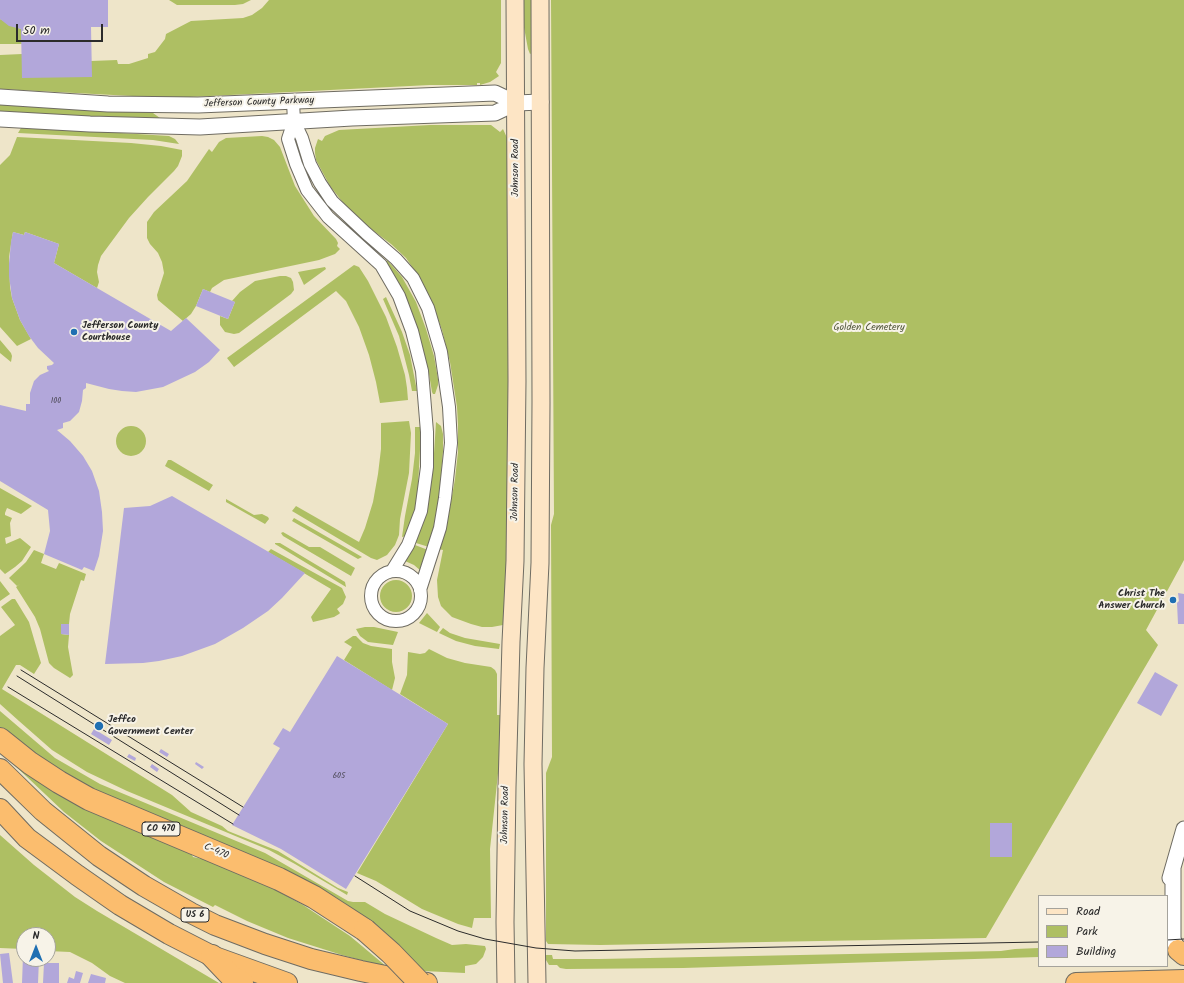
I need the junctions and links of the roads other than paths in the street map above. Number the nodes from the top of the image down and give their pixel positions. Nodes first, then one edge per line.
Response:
1 (515, 0) edge
2 (540, 0) edge
3 (0, 97) edge
4 (293, 102) junction
5 (541, 102) junction
6 (516, 103) junction
7 (0, 119) edge
8 (294, 121) junction
9 (371, 238) junction
10 (361, 247) junction
11 (392, 571) junction
12 (420, 590) junction
13 (511, 642) junction
14 (0, 738) edge
15 (533, 764) junction
16 (0, 769) edge
17 (0, 808) edge
18 (1184, 829) edge
19 (1173, 869) junction
20 (1164, 895) edge
21 (1181, 952) edge
22 (212, 956) junction
23 (1140, 967) edge
24 (1184, 980) edge
25 (1103, 982) edge
26 (242, 983) edge
27 (287, 983) edge
28 (420, 983) edge
29 (427, 983) edge
30 (506, 983) edge
31 (537, 983) edge
32 (1076, 983) edge

1 - 6 main road, Johnson Road
2 - 5 main road
3 - 4 street, Jefferson County Parkway
4 - 6 street, Jefferson County Parkway
4 - 8 street
5 - 6 street, Jefferson County Parkway
5 - 15 main road
6 - 8 street, Jefferson County Parkway
6 - 13 main road, Johnson Road
7 - 8 street, Jefferson County Parkway
8 - 9 street
8 - 10 street
9 - 10 street
9 - 12 street
10 - 11 street
11 - 12 street
11 - 12 street
13 - 15 main road
13 - 30 main road, Johnson Road
14 - 28 highway, C-470 / CO 470, bridge
15 - 31 main road
16 - 29 highway, US 6
17 - 22 highway
18 - 19 street
19 - 20 street
19 - 21 street
22 - 26 highway
22 - 27 highway
23 - 25 highway
24 - 25 highway
25 - 32 highway

